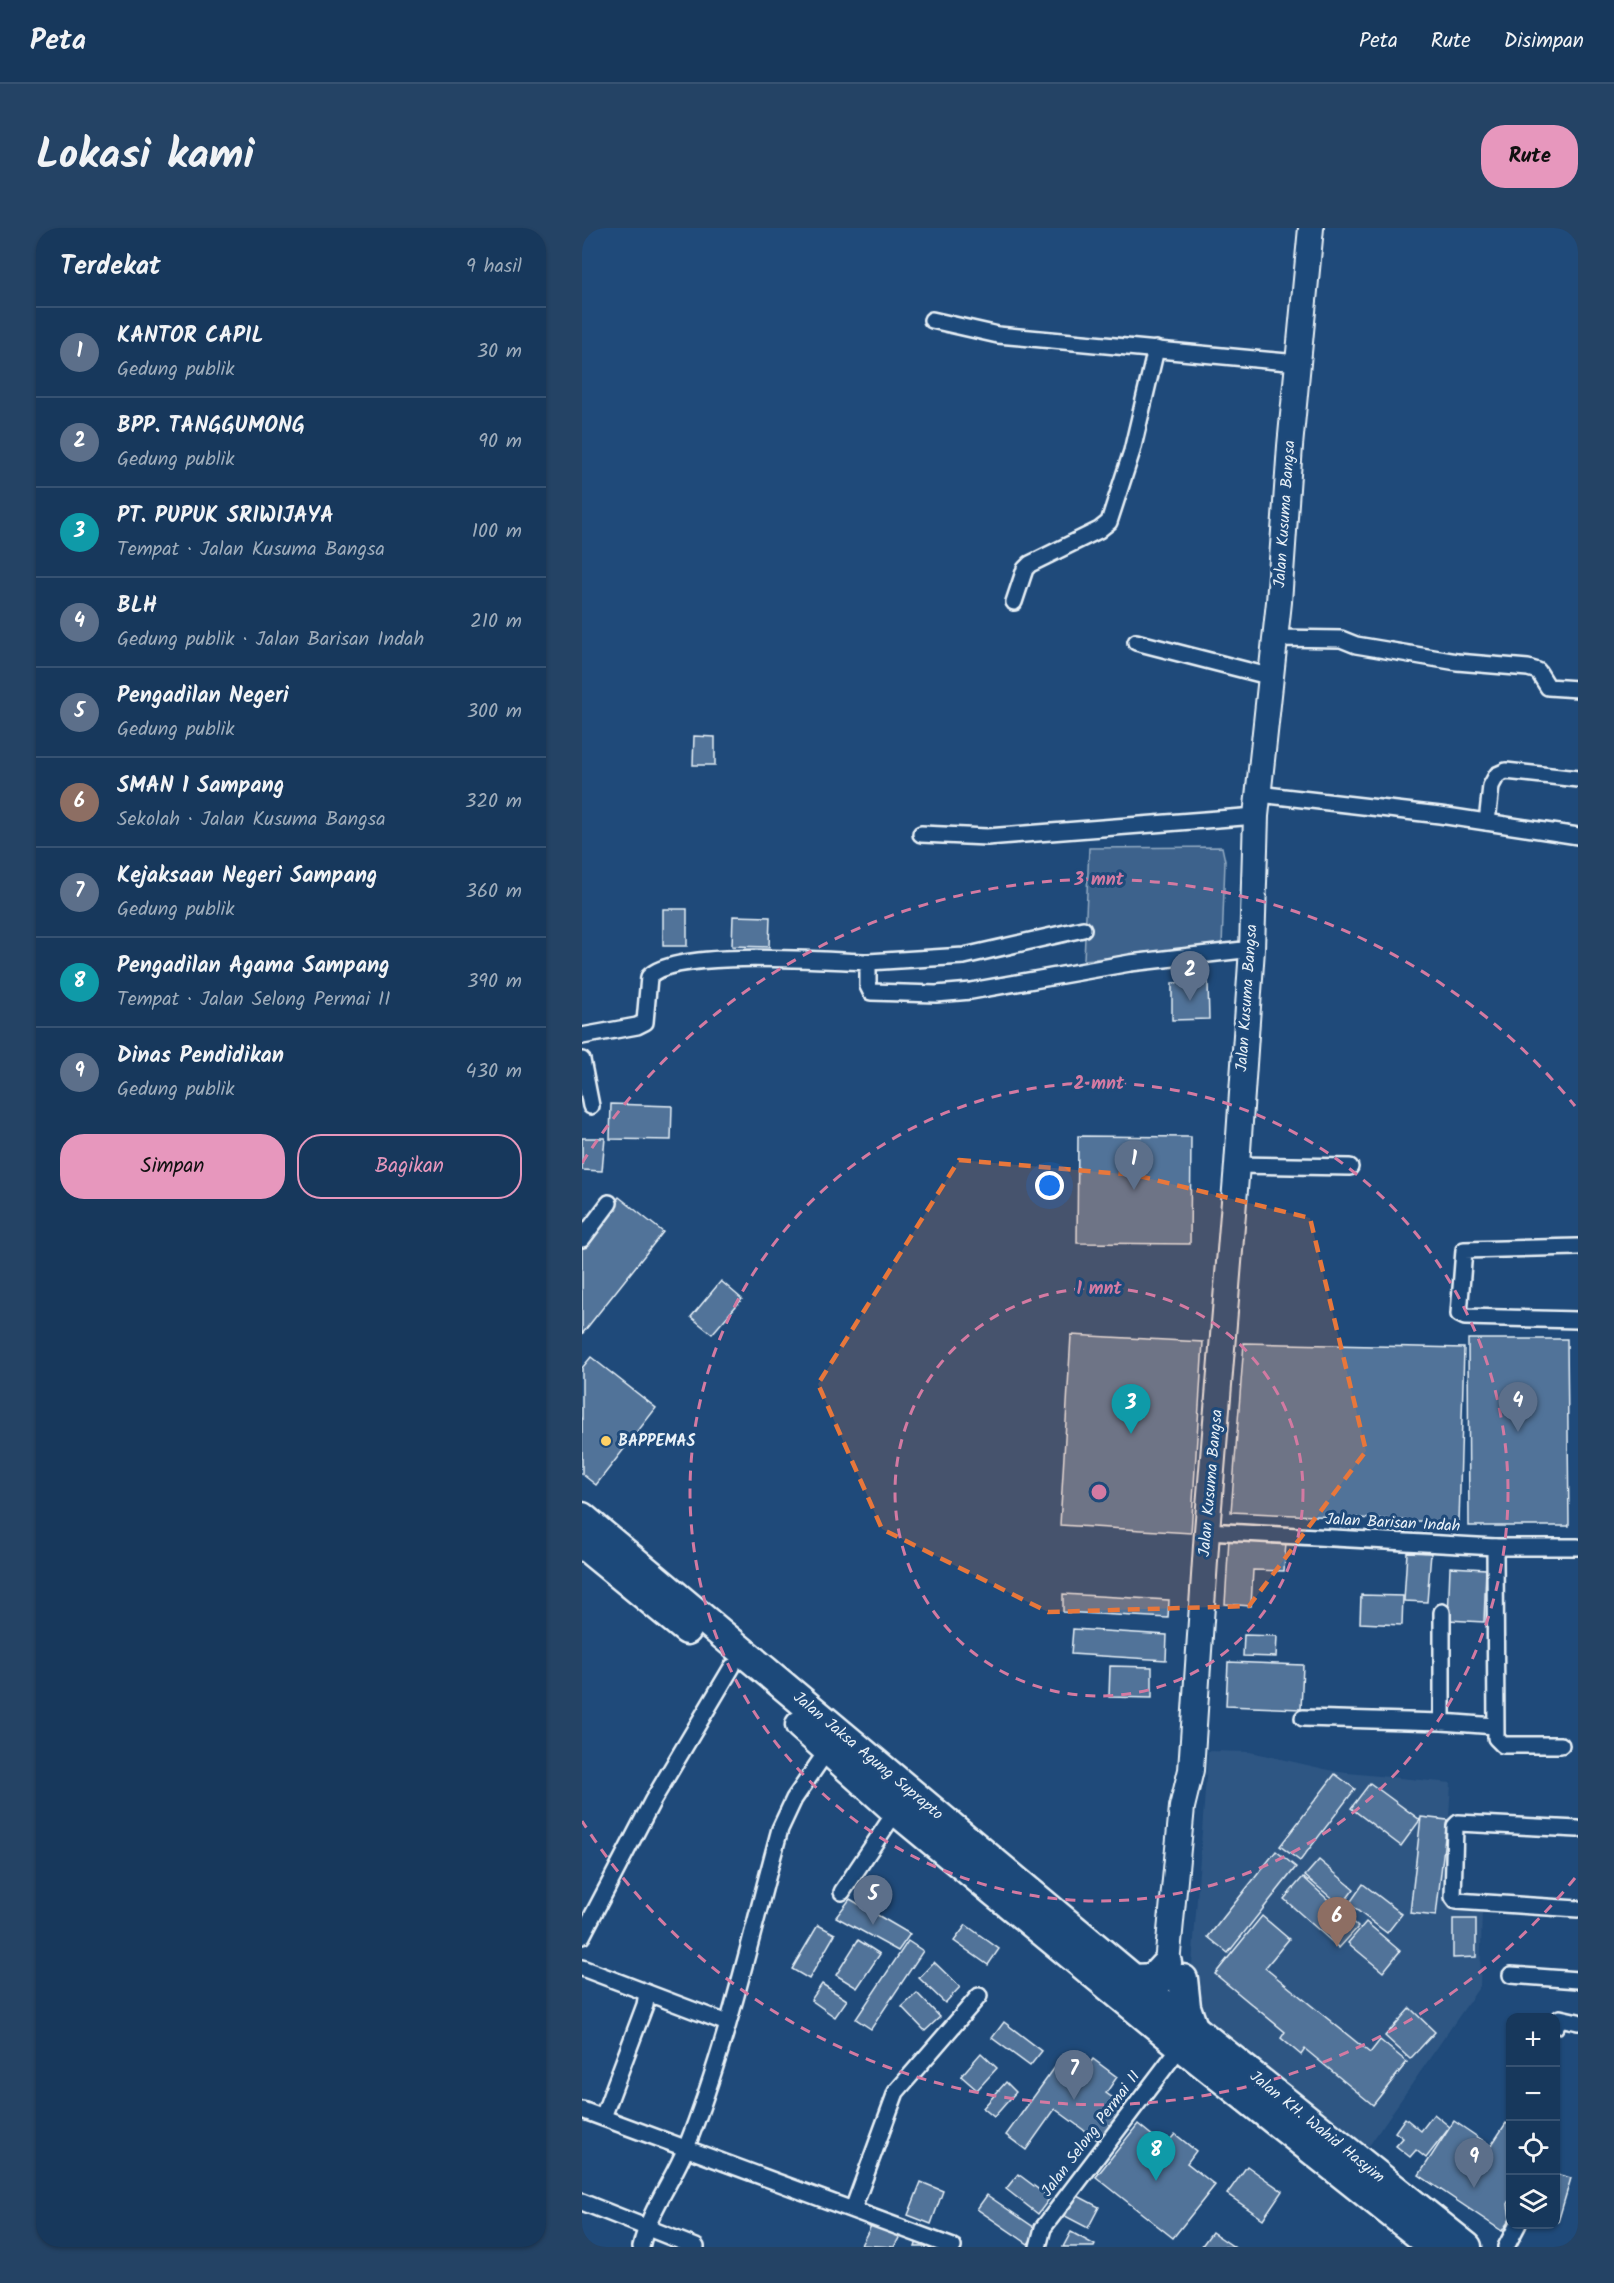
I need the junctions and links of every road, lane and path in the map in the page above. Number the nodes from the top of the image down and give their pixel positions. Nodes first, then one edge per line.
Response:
1 (1311, 228) edge
2 (932, 320) dead end
3 (1156, 349) junction
4 (1298, 363) junction
5 (1014, 602) dead end
6 (1276, 638) junction
7 (1136, 642) dead end
8 (1272, 676) junction
9 (1578, 689) edge
10 (1578, 779) edge
11 (1257, 805) junction
12 (1487, 822) junction
13 (921, 834) dead end
14 (1578, 836) edge
15 (1083, 929) dead end
16 (1251, 949) junction
17 (868, 962) junction
18 (582, 1036) edge
19 (582, 1060) edge
20 (591, 1106) dead end
21 (1237, 1165) junction
22 (1350, 1167) dead end
23 (609, 1203) dead end
24 (582, 1239) edge
25 (1578, 1247) edge
26 (1578, 1320) edge
27 (582, 1517) edge
28 (1207, 1531) junction
29 (582, 1544) edge
30 (1578, 1546) edge
31 (1495, 1547) junction
32 (1442, 1612) dead end
33 (732, 1667) junction
34 (1304, 1718) dead end
35 (1442, 1722) junction
36 (1495, 1726) junction
37 (834, 1741) junction
38 (1561, 1745) dead end
39 (896, 1811) junction
40 (1578, 1829) edge
41 (842, 1892) dead end
42 (1578, 1909) edge
43 (582, 1936) edge
44 (582, 1968) edge
45 (1175, 1971) junction
46 (1511, 1976) dead end
47 (1578, 1980) edge
48 (646, 1993) junction
49 (979, 1996) dead end
50 (1151, 2003) junction
51 (1560, 2018) edge
52 (1578, 2022) edge
53 (727, 2023) junction
54 (1187, 2036) junction
55 (582, 2110) edge
56 (603, 2117) junction
57 (686, 2148) junction
58 (582, 2202) edge
59 (854, 2209) junction
60 (645, 2228) junction
61 (1515, 2229) edge
62 (641, 2247) edge
63 (696, 2247) edge
64 (953, 2247) edge
65 (1038, 2247) edge
66 (1434, 2247) edge
67 (1467, 2247) edge
68 (1506, 2247) edge

1 - 4 main road, Jalan Kusuma Bangsa
2 - 3 street
3 - 4 street
3 - 5 street
4 - 6 main road, Jalan Kusuma Bangsa
6 - 8 main road, Jalan Kusuma Bangsa
6 - 9 street
7 - 8 street
8 - 11 main road, Jalan Kusuma Bangsa
10 - 12 street
11 - 12 street
11 - 13 street
11 - 16 main road, Jalan Kusuma Bangsa
12 - 14 street
15 - 17 street
16 - 17 street
16 - 21 main road, Jalan Kusuma Bangsa
17 - 18 street
19 - 20 street
21 - 22 street
21 - 28 main road, Jalan Kusuma Bangsa
23 - 24 street
25 - 26 street
27 - 37 highway, Jalan Jaksa Agung Suprapto
28 - 31 street, Jalan Barisan Indah
28 - 45 main road, Jalan Kusuma Bangsa
29 - 33 highway, Jalan Jaksa Agung Suprapto
30 - 31 street, Jalan Barisan Indah
31 - 36 street
32 - 35 street
33 - 37 highway, Jalan Jaksa Agung Suprapto
33 - 43 street
34 - 35 street
35 - 36 street
36 - 38 street
37 - 39 highway, Jalan Jaksa Agung Suprapto
37 - 50 highway, Jalan Jaksa Agung Suprapto
37 - 53 street
39 - 41 street
39 - 50 highway, Jalan Jaksa Agung Suprapto
40 - 42 street
44 - 48 street
45 - 50 main road, Jalan Kusuma Bangsa
45 - 50 highway
45 - 54 highway
46 - 47 street
48 - 53 street
48 - 56 street
49 - 59 street
50 - 54 highway, Jalan KH. Wahid Hasyim
51 - 52 street
53 - 57 street
54 - 65 street, Jalan Selong Permai II
54 - 66 highway, Jalan KH. Wahid Hasyim
54 - 67 highway, Jalan KH. Wahid Hasyim
55 - 56 street
56 - 57 street
57 - 59 street
57 - 60 street
58 - 60 street
59 - 64 street
60 - 62 street
60 - 63 street
61 - 68 street

